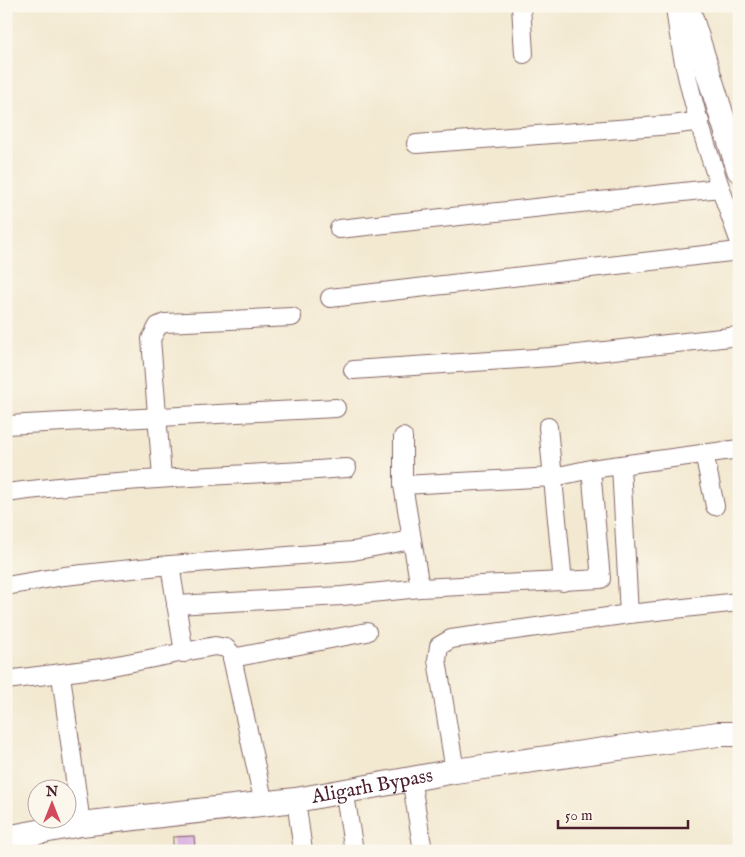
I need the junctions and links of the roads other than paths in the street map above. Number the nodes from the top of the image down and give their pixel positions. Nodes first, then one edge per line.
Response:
1 (521, 6) edge
2 (674, 6) edge
3 (687, 6) edge
4 (524, 54) dead end
5 (700, 121) junction
6 (416, 144) dead end
7 (739, 170) edge
8 (720, 188) junction
9 (340, 229) dead end
10 (739, 240) edge
11 (739, 251) edge
12 (330, 298) dead end
13 (292, 318) dead end
14 (739, 336) edge
15 (352, 370) dead end
16 (336, 408) dead end
17 (158, 418) junction
18 (6, 425) edge
19 (548, 426) dead end
20 (403, 437) dead end
21 (739, 449) edge
22 (704, 452) junction
23 (621, 466) junction
24 (347, 468) dead end
25 (591, 469) junction
26 (554, 476) junction
27 (162, 477) junction
28 (403, 485) junction
29 (6, 493) edge
30 (716, 506) dead end
31 (411, 540) junction
32 (170, 565) junction
33 (563, 582) junction
34 (6, 586) edge
35 (420, 588) junction
36 (739, 602) edge
37 (176, 606) junction
38 (629, 614) junction
39 (367, 632) dead end
40 (184, 653) junction
41 (232, 658) junction
42 (60, 675) junction
43 (6, 680) edge
44 (739, 734) edge
45 (455, 771) junction
46 (411, 778) junction
47 (344, 789) junction
48 (296, 800) junction
49 (264, 804) junction
50 (80, 824) junction
51 (6, 838) edge
52 (304, 851) edge
53 (354, 851) edge
54 (424, 851) edge

1 - 4 street
2 - 5 street
3 - 7 main road
5 - 6 street
5 - 8 street
8 - 9 street
8 - 10 street
11 - 12 street
13 - 17 street
14 - 15 street
16 - 17 street
17 - 18 street
17 - 27 street
19 - 26 street
20 - 28 street
21 - 22 street
22 - 23 street
22 - 30 street
23 - 25 street
23 - 38 street
24 - 27 street
25 - 26 street
25 - 33 street
26 - 28 street
26 - 33 street
27 - 29 street
28 - 31 street
31 - 32 street
31 - 35 street
32 - 34 street
32 - 37 street
33 - 35 street
35 - 37 street
36 - 38 street
37 - 40 street
38 - 45 street
39 - 41 street
40 - 41 street
40 - 42 street
41 - 49 street
42 - 43 street
42 - 50 street
44 - 45 main road, Aligarh Bypass
45 - 46 main road, Aligarh Bypass
46 - 47 main road, Aligarh Bypass
46 - 54 street
47 - 48 main road, Aligarh Bypass
47 - 53 street
48 - 49 main road, Aligarh Bypass
48 - 52 street
49 - 50 main road, Aligarh Bypass
50 - 51 main road, Aligarh Bypass

